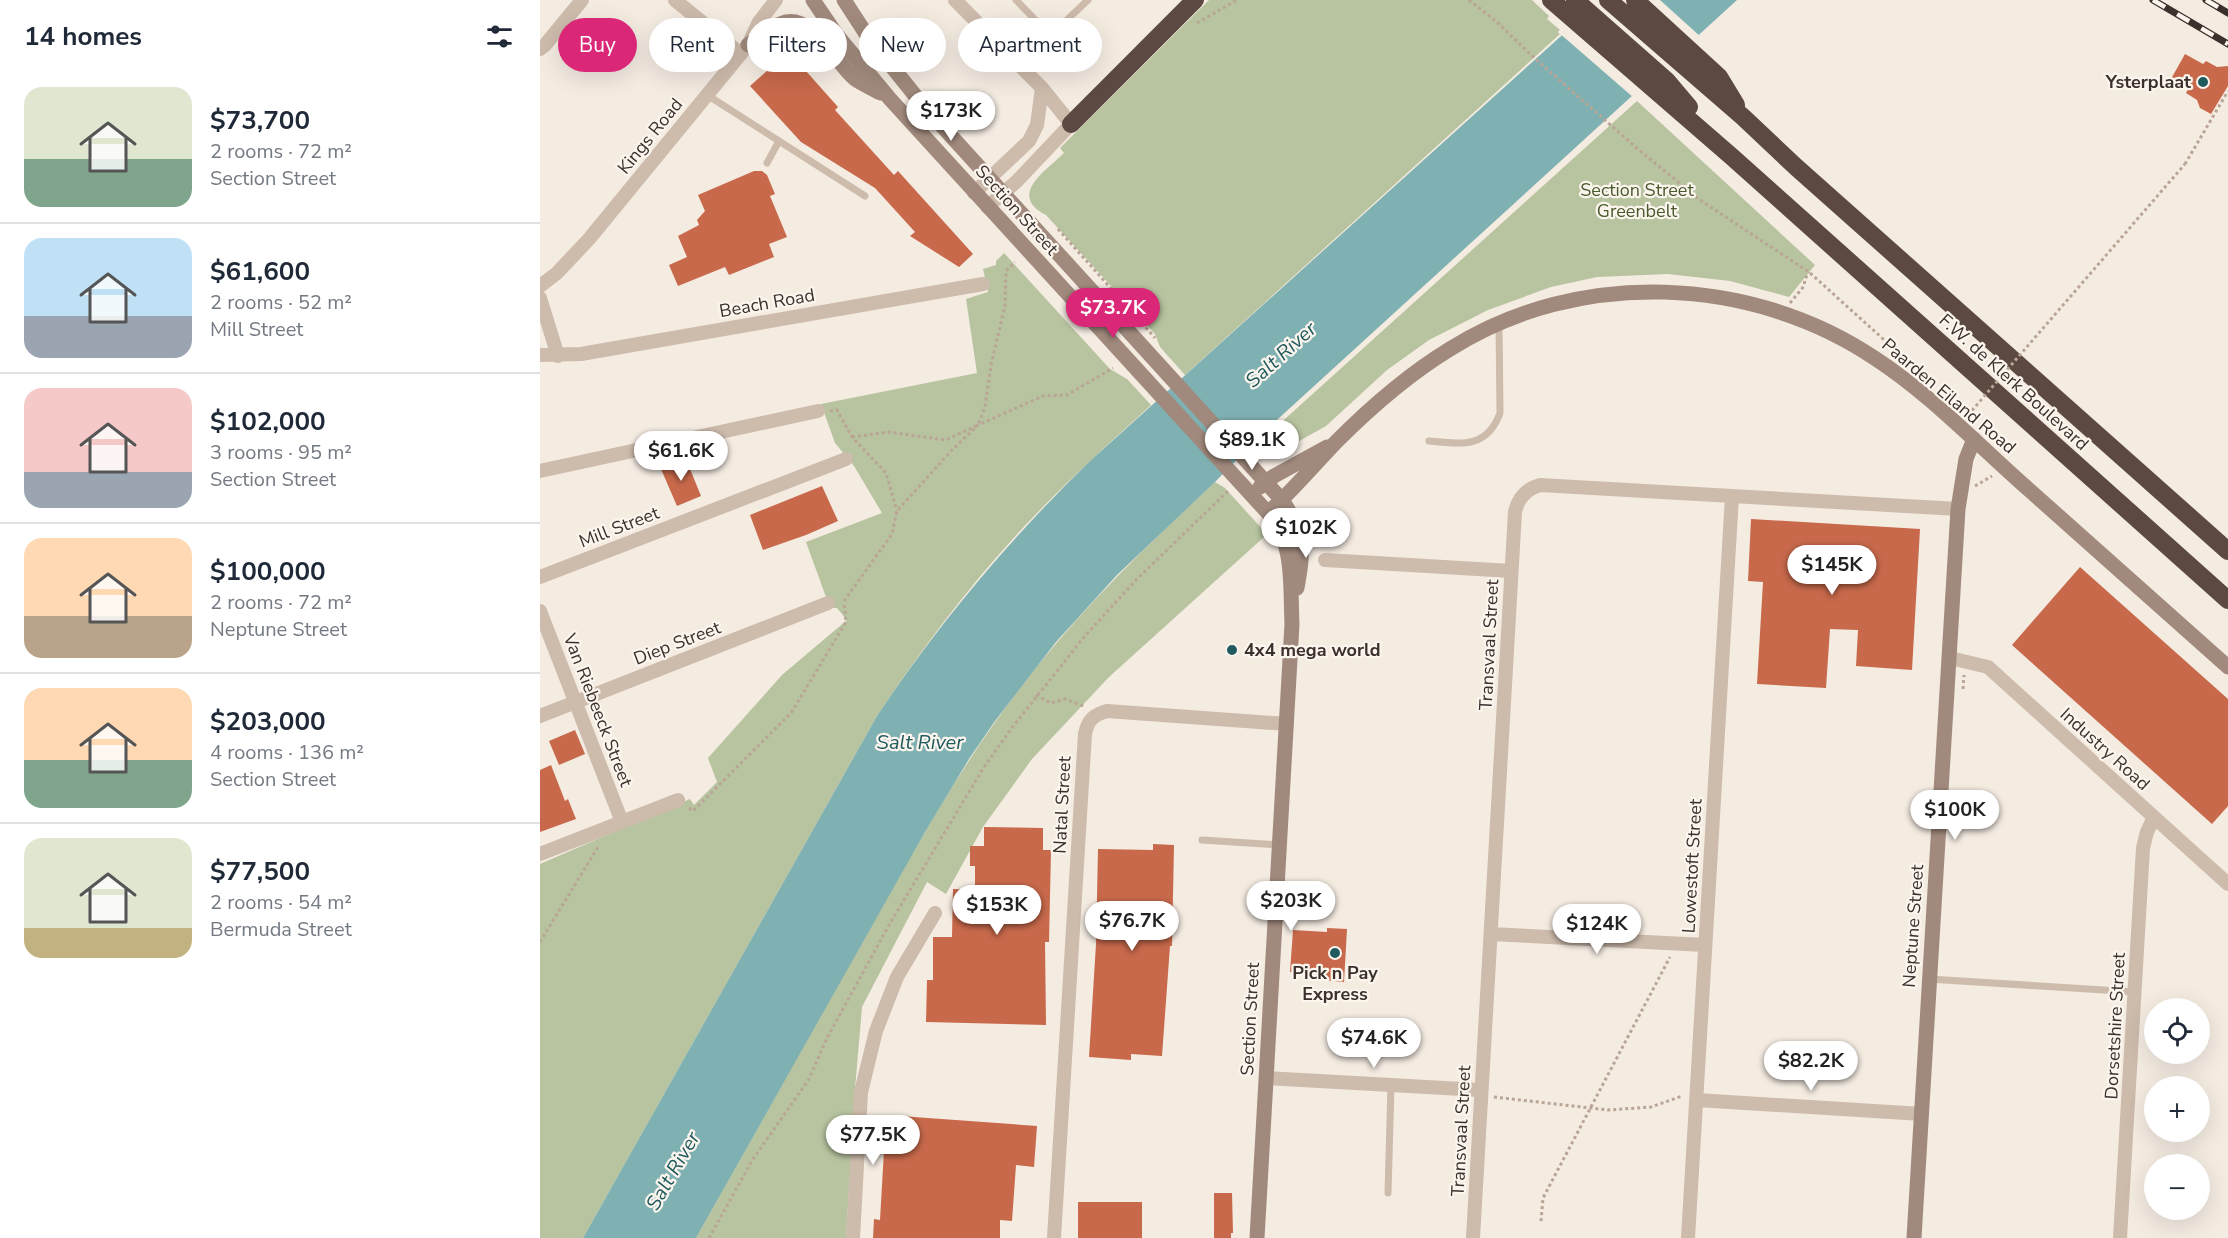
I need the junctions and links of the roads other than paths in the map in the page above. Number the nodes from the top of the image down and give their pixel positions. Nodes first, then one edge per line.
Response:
1 (582, 0) edge
2 (675, 0) edge
3 (776, 0) edge
4 (813, 0) edge
5 (844, 0) edge
6 (955, 0) edge
7 (1016, 0) edge
8 (1088, 0) edge
9 (1195, 0) edge
10 (1608, 0) edge
11 (1635, 0) edge
12 (1564, 5) edge
13 (540, 49) edge
14 (745, 49) junction
15 (1690, 61) junction
16 (1042, 88) junction
17 (707, 95) junction
18 (890, 99) junction
19 (1071, 124) junction
20 (779, 141) junction
21 (767, 163) dead end
22 (989, 179) junction
23 (974, 193) junction
24 (1003, 195) junction
25 (865, 196) dead end
26 (987, 207) junction
27 (983, 284) dead end
28 (540, 286) edge
29 (540, 298) edge
30 (1499, 324) junction
31 (540, 355) edge
32 (558, 356) junction
33 (818, 411) road end
34 (1974, 440) junction
35 (1337, 441) junction
36 (1429, 441) dead end
37 (846, 459) dead end
38 (540, 471) edge
39 (1266, 482) junction
40 (1251, 495) junction
41 (1732, 496) junction
42 (1282, 500) junction
43 (1958, 509) junction
44 (1268, 513) junction
45 (2228, 551) edge
46 (1325, 560) dead end
47 (1511, 571) junction
48 (540, 577) edge
49 (2228, 600) edge
50 (828, 603) road end
51 (540, 611) edge
52 (1292, 624) junction
53 (1950, 658) junction
54 (2228, 667) edge
55 (575, 702) junction
56 (540, 716) edge
57 (1287, 724) junction
58 (678, 800) road end
59 (2154, 817) junction
60 (622, 822) junction
61 (1202, 840) dead end
62 (1280, 845) junction
63 (540, 854) edge
64 (2228, 884) edge
65 (935, 913) dead end
66 (1491, 934) junction
67 (1705, 945) junction
68 (1929, 978) junction
69 (2134, 992) junction
70 (1266, 1078) junction
71 (1391, 1085) junction
72 (1480, 1090) junction
73 (1697, 1100) junction
74 (1922, 1114) junction
75 (1388, 1193) dead end
76 (853, 1238) edge
77 (1054, 1238) edge
78 (1257, 1238) edge
79 (1473, 1238) edge
80 (1688, 1238) edge
81 (1914, 1238) edge
82 (2120, 1238) edge

1 - 13 street
2 - 14 street
3 - 14 street, Kings Road
4 - 18 street, Section Street
5 - 22 street, Section Street
6 - 16 street
7 - 8 lane
9 - 19 highway
10 - 15 highway
11 - 15 highway
12 - 49 highway, F.W. de Klerk Boulevard
14 - 17 street, Kings Road
14 - 18 street
15 - 45 highway, F.W. de Klerk Boulevard
16 - 19 street
16 - 22 street
17 - 20 lane
17 - 28 street, Kings Road
18 - 23 street, Section Street
19 - 24 street
20 - 21 lane
20 - 25 lane
22 - 23 street
22 - 24 street, Section Street
23 - 26 street, Section Street
24 - 26 street
24 - 39 street, Section Street
26 - 40 street, Section Street
27 - 32 street, Beach Road
29 - 32 street
30 - 34 street, Paarden Eiland Road
30 - 35 street, Paarden Eiland Road
30 - 36 lane
31 - 32 street, Beach Road
33 - 38 street
34 - 43 street, Neptune Street
34 - 54 street, Paarden Eiland Road
35 - 39 street, Paarden Eiland Road
35 - 42 street, Paarden Eiland Road
37 - 48 street, Mill Street
39 - 40 street, Paarden Eiland Road
39 - 42 street, Section Street
40 - 44 street, Section Street
41 - 43 street, Transvaal Street
41 - 47 street, Transvaal Street
41 - 67 street, Lowestoft Street
42 - 44 street, Paarden Eiland Road
42 - 52 street, Section Street
43 - 53 street, Neptune Street
44 - 52 street, Section Street
46 - 47 street
47 - 66 street, Transvaal Street
50 - 55 street, Diep Street
51 - 55 street, Van Riebeeck Street
52 - 57 street, Section Street
53 - 59 street, Industry Road
53 - 68 street, Neptune Street
55 - 56 street, Diep Street
55 - 60 street, Van Riebeeck Street
57 - 62 street, Section Street
57 - 77 street, Natal Street
58 - 60 street
59 - 64 street, Industry Road
59 - 69 street, Dorsetshire Street
60 - 63 street
61 - 62 lane
62 - 70 street, Section Street
65 - 76 street
66 - 67 street
66 - 72 street, Transvaal Street
67 - 73 street, Lowestoft Street
68 - 69 lane
68 - 74 street, Neptune Street
69 - 82 street, Dorsetshire Street
70 - 71 street
70 - 78 street, Section Street
71 - 72 street
71 - 75 lane
72 - 79 street, Transvaal Street
73 - 74 street
73 - 80 street, Lowestoft Street
74 - 81 street, Neptune Street

